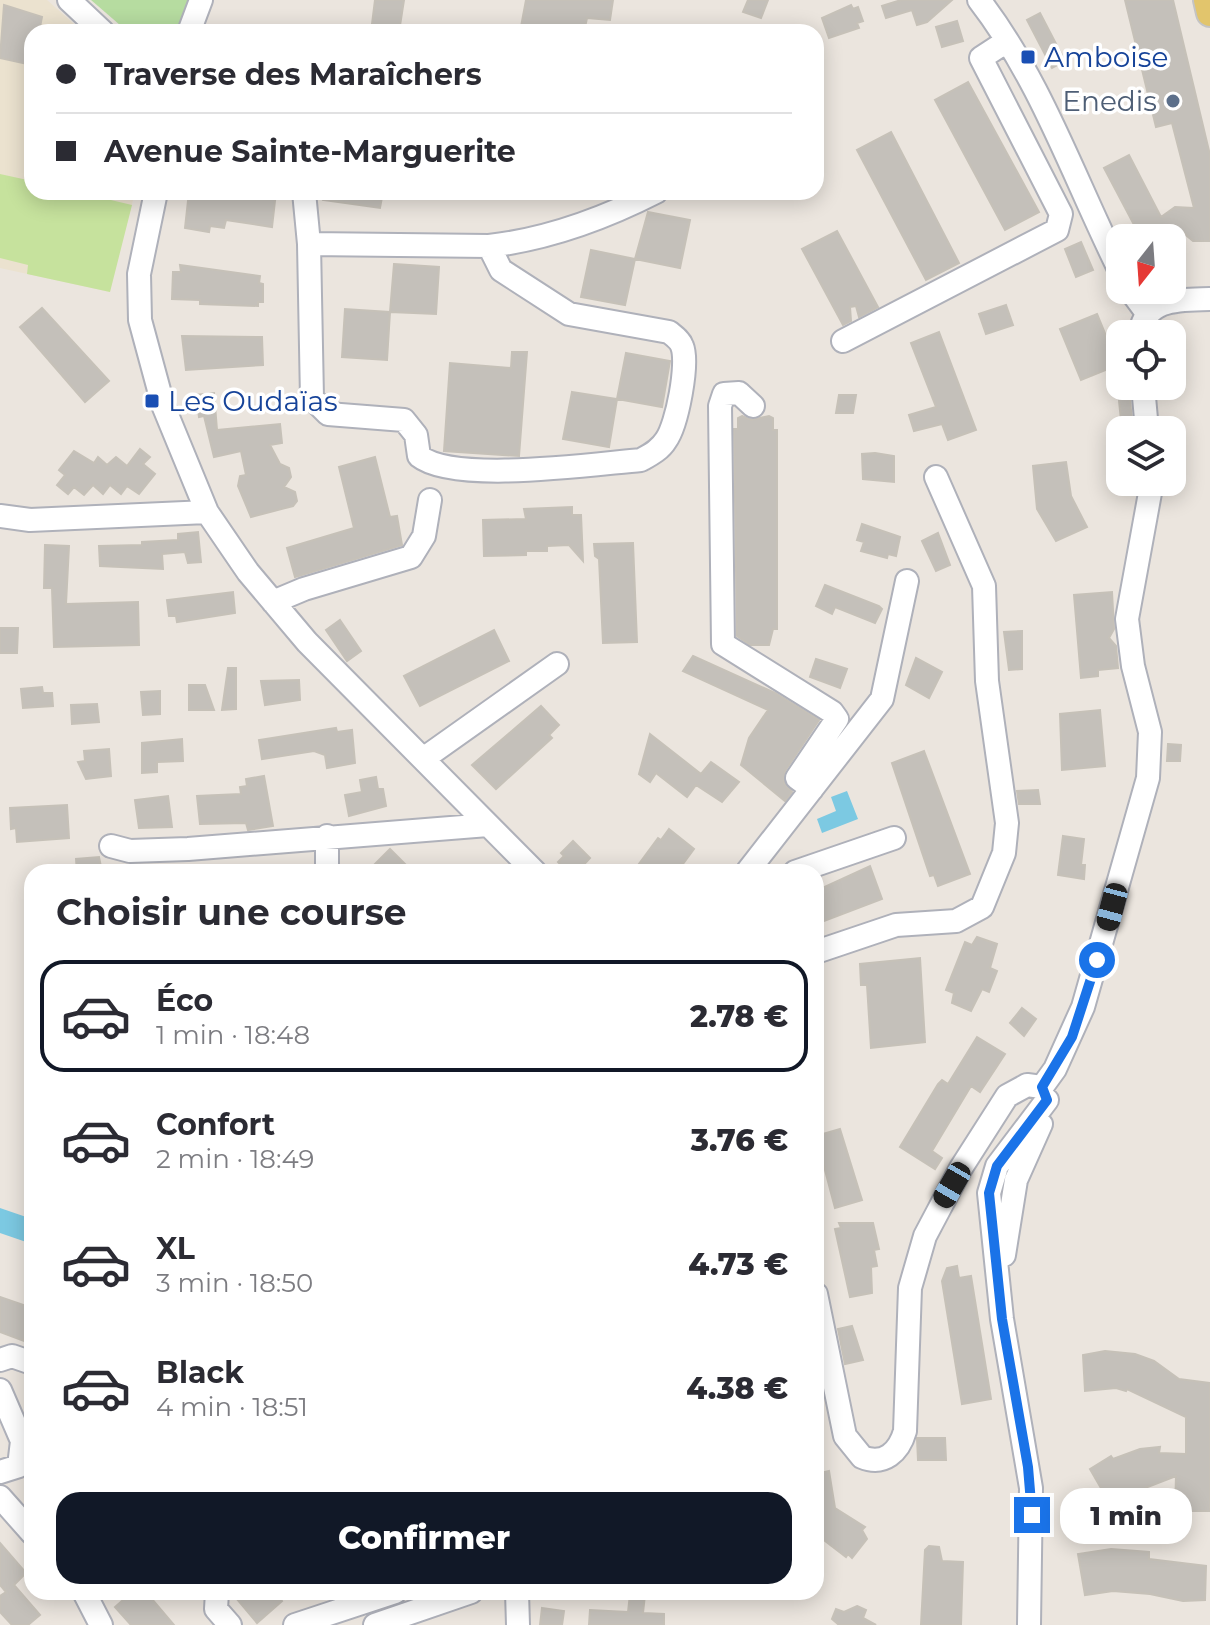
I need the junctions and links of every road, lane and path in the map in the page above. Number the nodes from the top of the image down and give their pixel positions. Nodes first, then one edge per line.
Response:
1 (69, 0) edge
2 (201, 0) edge
3 (979, 0) edge
4 (1207, 0) edge
5 (1210, 13) edge
6 (94, 24) edge
7 (192, 24) edge
8 (1007, 41) junction
9 (154, 200) edge
10 (305, 200) edge
11 (640, 200) edge
12 (1106, 233) edge
13 (309, 244) junction
14 (489, 246) junction
15 (1210, 299) edge
16 (1186, 300) edge
17 (1164, 304) edge
18 (1146, 320) edge
19 (843, 341) dead end
20 (753, 406) dead end
21 (936, 477) dead end
22 (1150, 496) edge
23 (430, 500) dead end
24 (207, 512) junction
25 (0, 516) edge
26 (907, 581) dead end
27 (273, 602) junction
28 (557, 664) dead end
29 (423, 759) junction
30 (812, 789) junction
31 (488, 825) junction
32 (327, 836) junction
33 (894, 838) dead end
34 (111, 846) dead end
35 (327, 864) edge
36 (527, 864) edge
37 (753, 864) edge
38 (818, 864) edge
39 (824, 949) edge
40 (1044, 1093) junction
41 (824, 1333) edge
42 (0, 1360) edge
43 (24, 1360) edge
44 (0, 1390) edge
45 (0, 1472) edge
46 (0, 1497) edge
47 (24, 1524) edge
48 (88, 1600) edge
49 (217, 1600) edge
50 (371, 1600) edge
51 (448, 1600) edge
52 (517, 1600) edge
53 (101, 1625) edge
54 (230, 1625) edge
55 (295, 1625) edge
56 (375, 1625) edge
57 (518, 1625) edge
58 (1029, 1625) edge

1 - 6 street
2 - 7 street
3 - 8 street
4 - 5 main road
8 - 12 street
8 - 19 street
9 - 24 street
10 - 13 street
11 - 14 street
13 - 14 street
13 - 14 street
15 - 16 street
17 - 18 street
20 - 30 street
21 - 39 street
22 - 40 street
23 - 27 street
24 - 25 street
24 - 27 street
26 - 30 street
27 - 29 street
28 - 29 street
29 - 31 street
30 - 37 street
31 - 32 street
31 - 36 street
32 - 34 street
32 - 35 street
33 - 38 street
40 - 41 street
40 - 58 street
42 - 43 street
44 - 45 street
46 - 47 street
48 - 53 street
49 - 54 street
50 - 55 street
51 - 56 street
52 - 57 street

